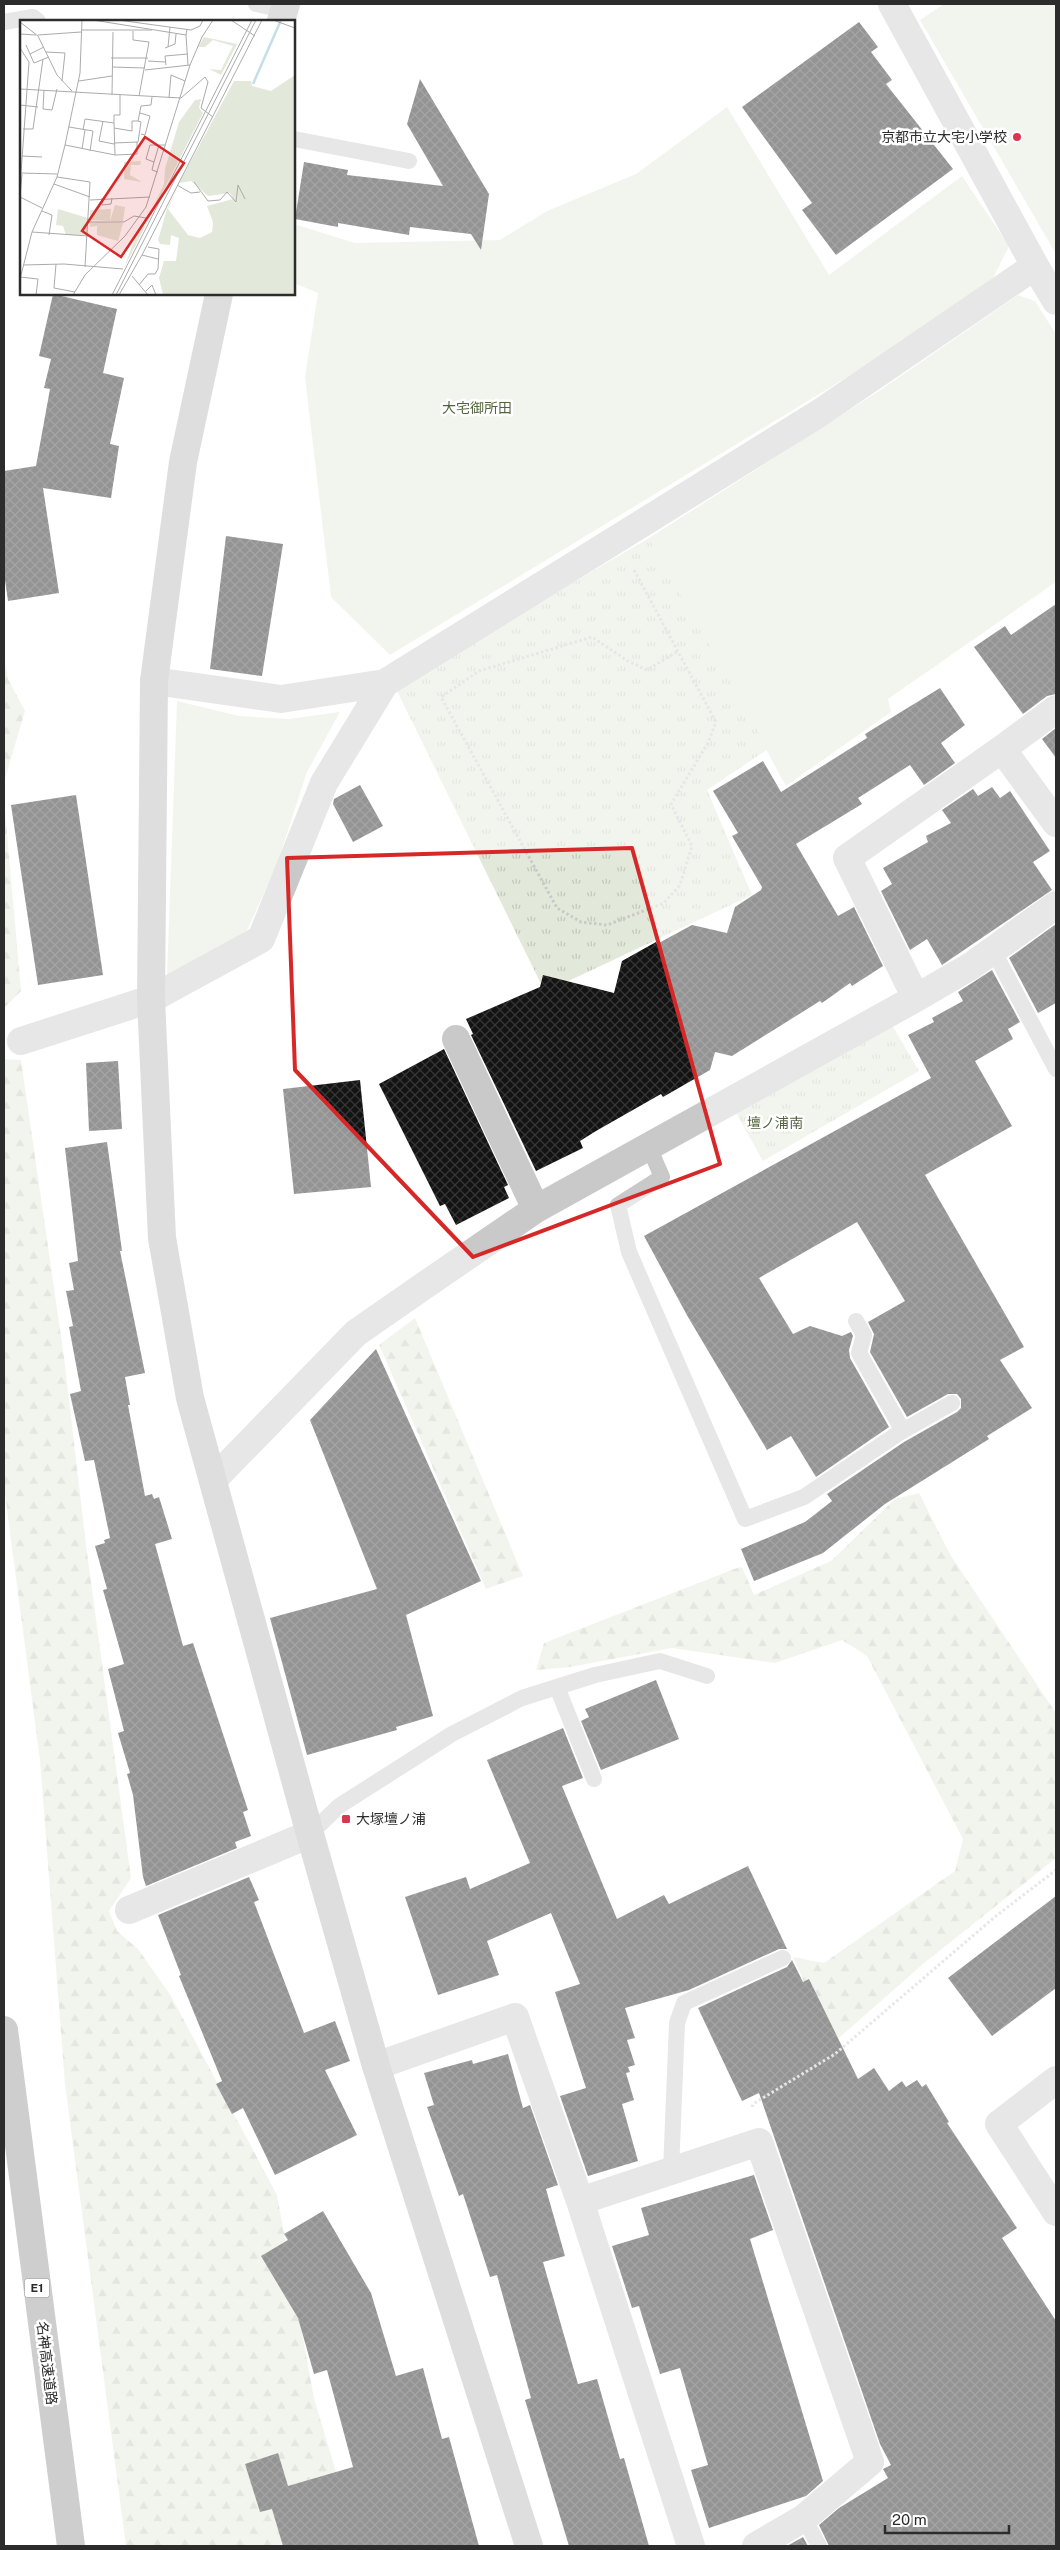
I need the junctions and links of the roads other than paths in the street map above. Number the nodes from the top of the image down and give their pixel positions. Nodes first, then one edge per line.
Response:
1 (256, 4) edge
2 (892, 4) edge
3 (284, 12) edge
4 (37, 20) edge
5 (4, 22) edge
6 (295, 139) edge
7 (409, 161) dead end
8 (1035, 266) junction
9 (219, 295) edge
10 (1056, 301) edge
11 (154, 681) junction
12 (385, 683) junction
13 (1056, 708) edge
14 (1002, 749) junction
15 (1056, 823) edge
16 (1056, 905) edge
17 (993, 950) junction
18 (916, 998) junction
19 (151, 999) junction
20 (456, 1039) dead end
21 (21, 1041) dead end
22 (1056, 1069) edge
23 (649, 1147) junction
24 (536, 1209) junction
25 (856, 1321) dead end
26 (952, 1403) dead end
27 (903, 1432) junction
28 (213, 1480) junction
29 (707, 1676) dead end
30 (557, 1687) junction
31 (594, 1779) dead end
32 (310, 1834) junction
33 (129, 1910) dead end
34 (783, 1958) dead end
35 (4, 2030) edge
36 (376, 2066) junction
37 (1056, 2080) edge
38 (671, 2171) junction
39 (580, 2201) junction
40 (1056, 2212) edge
41 (804, 2518) junction
42 (71, 2546) edge
43 (529, 2546) edge
44 (691, 2546) edge
45 (756, 2546) edge
46 (819, 2546) edge

1 - 3 lane
2 - 8 street
4 - 5 lane
6 - 7 lane
8 - 10 street
8 - 12 street
9 - 11 street
11 - 12 street
11 - 19 street
12 - 19 street
13 - 14 street
14 - 15 street
14 - 18 street
16 - 17 street
17 - 18 street
17 - 22 lane
18 - 23 street
19 - 21 street
19 - 28 street
20 - 24 street
23 - 24 street
23 - 27 lane
24 - 28 street
25 - 27 lane
26 - 27 lane
28 - 32 street
29 - 30 lane
30 - 31 lane
30 - 32 lane
32 - 33 street
32 - 36 street
34 - 38 lane
35 - 42 highway, 名神高速道路 / E1
36 - 39 street
36 - 43 street
37 - 40 street
38 - 39 street
38 - 41 street
39 - 44 street
41 - 45 street
41 - 46 lane

